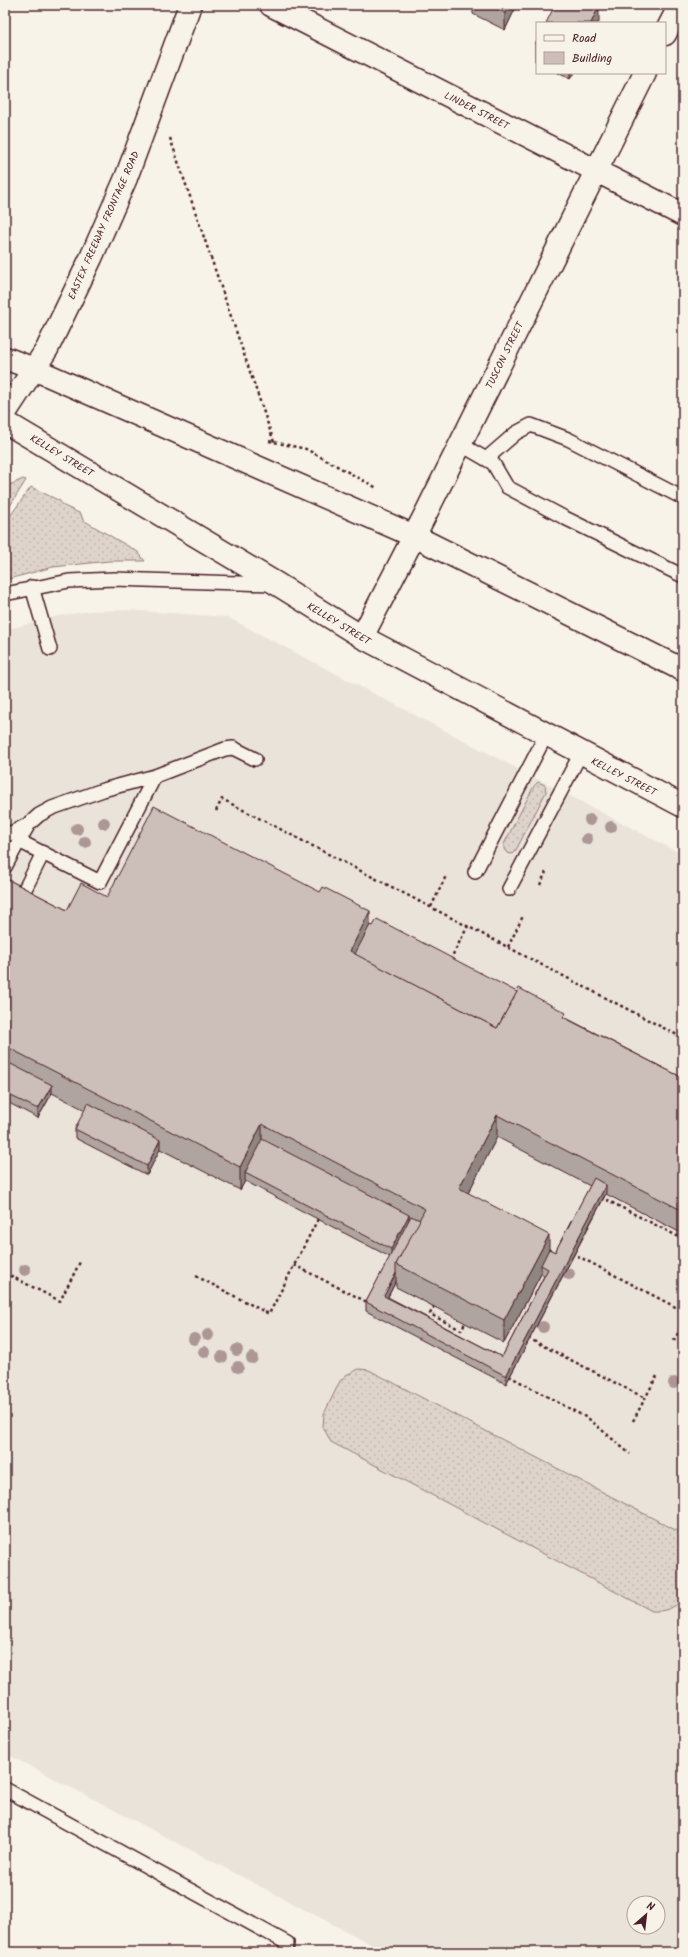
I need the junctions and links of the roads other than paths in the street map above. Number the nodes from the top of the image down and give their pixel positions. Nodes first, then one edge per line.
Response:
1 (190, 5) edge
2 (271, 5) edge
3 (680, 5) edge
4 (666, 32) edge
5 (644, 74) edge
6 (596, 170) junction
7 (683, 216) edge
8 (5, 358) edge
9 (34, 369) junction
10 (5, 413) edge
11 (5, 422) edge
12 (460, 444) junction
13 (486, 458) junction
14 (683, 498) edge
15 (414, 536) junction
16 (683, 576) edge
17 (277, 584) junction
18 (32, 587) junction
19 (5, 594) edge
20 (362, 637) junction
21 (50, 649) dead end
22 (683, 669) edge
23 (546, 735) junction
24 (581, 753) junction
25 (255, 760) dead end
26 (155, 776) junction
27 (683, 806) edge
28 (30, 824) junction
29 (5, 836) edge
30 (19, 841) junction
31 (43, 853) junction
32 (5, 867) edge
33 (475, 872) dead end
34 (509, 889) dead end
35 (16, 907) edge
36 (5, 1789) edge
37 (286, 1952) edge

1 - 9 main road, EASTEX FREEWAY FRONTAGE ROAD
2 - 6 main road, LINDER STREET
3 - 4 main road
5 - 6 main road, TUSCON STREET
6 - 7 main road, LINDER STREET
6 - 12 main road, TUSCON STREET
8 - 9 main road
9 - 10 main road, EASTEX FREEWAY FRONTAGE ROAD
9 - 15 main road
11 - 17 main road, KELLEY STREET
12 - 13 lane
12 - 15 main road, TUSCON STREET
13 - 14 lane
13 - 16 lane
15 - 20 main road, TUSCON STREET
15 - 22 main road
17 - 18 lane
17 - 20 main road, KELLEY STREET
18 - 19 lane
18 - 21 lane
20 - 23 main road, KELLEY STREET
23 - 24 main road, KELLEY STREET
23 - 33 lane
24 - 27 main road, KELLEY STREET
24 - 34 lane
25 - 26 lane
26 - 28 lane
26 - 31 lane
28 - 29 lane
28 - 30 lane
30 - 31 lane
30 - 32 lane
31 - 35 lane
36 - 37 lane

